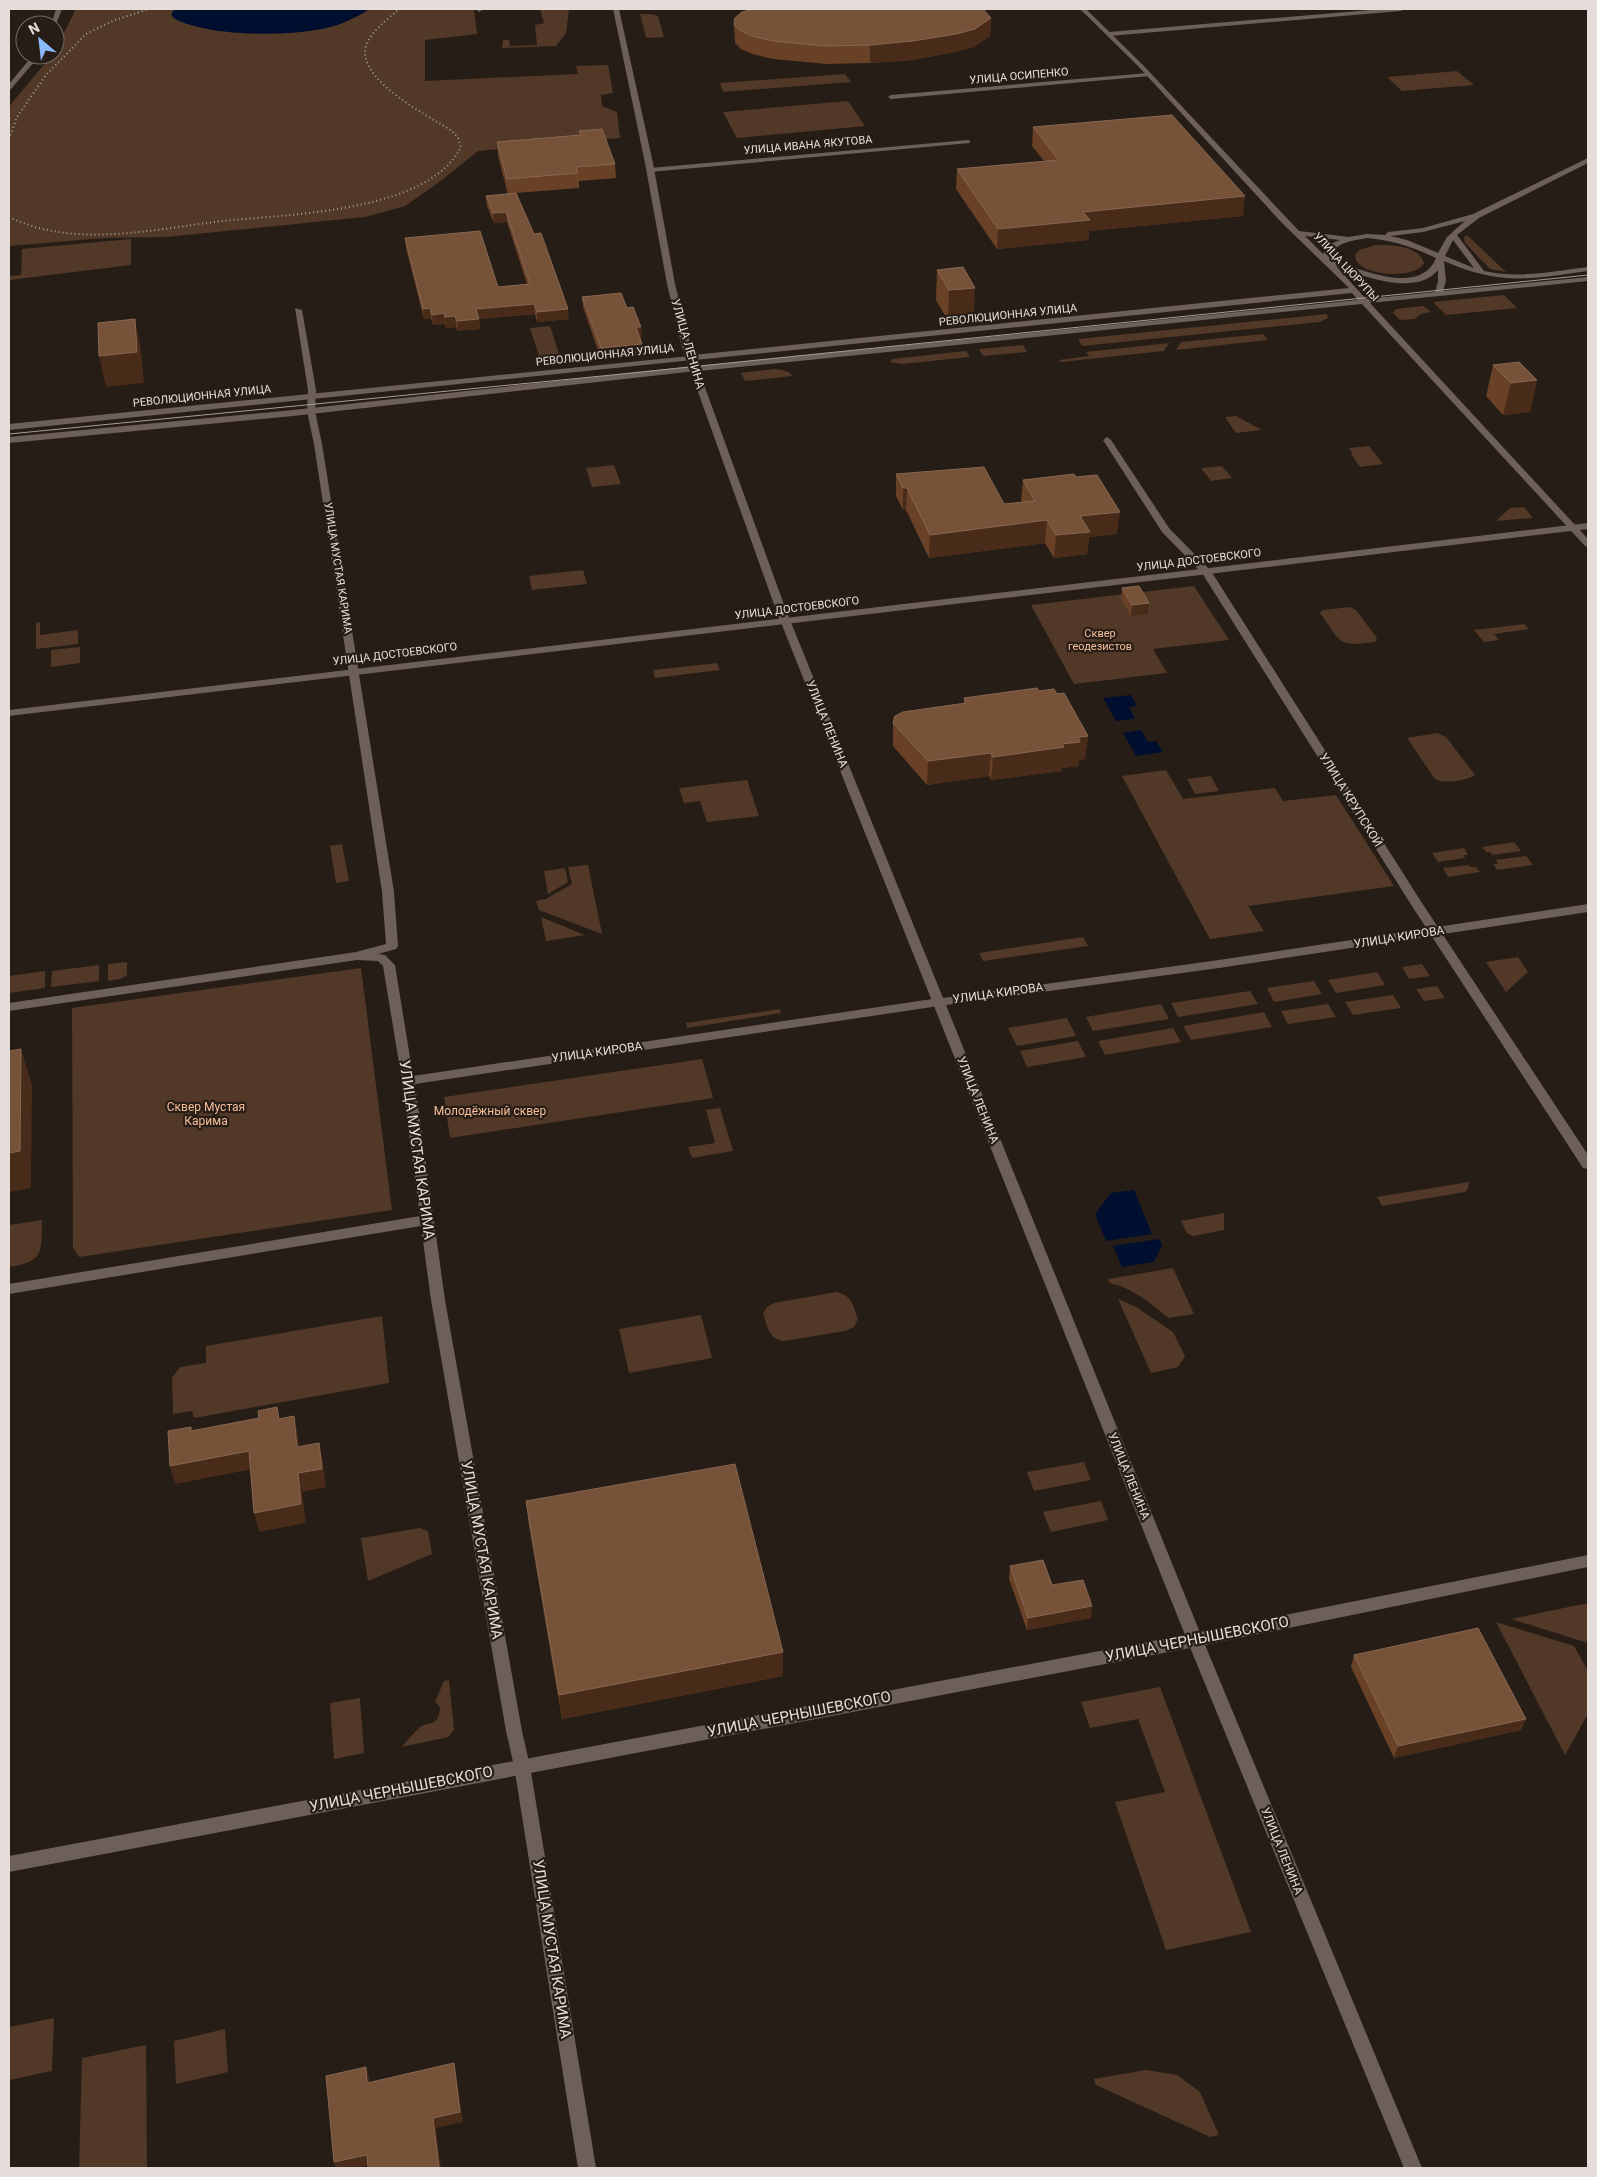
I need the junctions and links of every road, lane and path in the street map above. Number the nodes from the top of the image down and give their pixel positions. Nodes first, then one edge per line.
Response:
1 (616, 9) edge
2 (1083, 9) edge
3 (1401, 9) edge
4 (1109, 34) junction
5 (29, 65) edge
6 (1148, 75) junction
7 (9, 88) edge
8 (891, 98) dead end
9 (968, 142) dead end
10 (1588, 160) edge
11 (650, 170) junction
12 (1476, 216) junction
13 (1299, 233) junction
14 (1376, 236) junction
15 (1454, 236) junction
16 (1353, 238) junction
17 (1325, 258) junction
18 (1440, 258) junction
19 (1588, 270) edge
20 (1482, 273) junction
21 (1588, 279) edge
22 (1354, 290) junction
23 (1438, 294) junction
24 (1363, 301) junction
25 (298, 310) dead end
26 (690, 358) junction
27 (693, 369) junction
28 (311, 396) junction
29 (311, 411) junction
30 (9, 427) edge
31 (9, 440) edge
32 (1106, 440) dead end
33 (1588, 526) edge
34 (1573, 528) junction
35 (1588, 544) edge
36 (1206, 572) junction
37 (785, 622) junction
38 (354, 672) junction
39 (9, 713) edge
40 (1588, 908) edge
41 (1435, 931) junction
42 (357, 956) junction
43 (939, 1002) junction
44 (9, 1007) edge
45 (408, 1080) junction
46 (1588, 1166) edge
47 (427, 1220) junction
48 (9, 1289) edge
49 (1588, 1561) edge
50 (1195, 1640) junction
51 (522, 1766) junction
52 (9, 1864) edge
53 (587, 2168) edge
54 (1412, 2168) edge

1 - 11 street, УЛИЦА ЛЕНИНА
2 - 4 street, УЛИЦА ЦЮРУПЫ
3 - 4 street
4 - 6 street, УЛИЦА ЦЮРУПЫ
5 - 7 street
6 - 8 street, УЛИЦА ОСИПЕНКО
6 - 13 street, УЛИЦА ЦЮРУПЫ
9 - 11 street, УЛИЦА ИВАНА ЯКУТОВА
10 - 12 street
11 - 26 street, УЛИЦА ЛЕНИНА
12 - 14 street
12 - 15 street
13 - 16 street
13 - 17 street, УЛИЦА ЦЮРУПЫ
14 - 16 street
14 - 18 street
15 - 18 street
15 - 20 street
16 - 17 street
17 - 18 street
17 - 22 street, УЛИЦА ЦЮРУПЫ
18 - 20 street
18 - 23 street
19 - 20 street
21 - 23 street
22 - 24 street, УЛИЦА ЦЮРУПЫ
22 - 26 street, РЕВОЛЮЦИОННАЯ УЛИЦА
23 - 24 street
24 - 27 street
24 - 34 street, УЛИЦА ЦЮРУПЫ
25 - 28 street, УЛИЦА МУСТАЯ КАРИМА
26 - 27 street, УЛИЦА ЛЕНИНА
26 - 28 street, РЕВОЛЮЦИОННАЯ УЛИЦА
27 - 29 street
27 - 37 street, УЛИЦА ЛЕНИНА
28 - 29 street, УЛИЦА МУСТАЯ КАРИМА
28 - 30 street, РЕВОЛЮЦИОННАЯ УЛИЦА
29 - 31 street
29 - 38 street, УЛИЦА МУСТАЯ КАРИМА
32 - 36 street, УЛИЦА КРУПСКОЙ
33 - 34 street, УЛИЦА ДОСТОЕВСКОГО
34 - 35 street, УЛИЦА ЦЮРУПЫ
34 - 36 street, УЛИЦА ДОСТОЕВСКОГО
36 - 37 street, УЛИЦА ДОСТОЕВСКОГО
36 - 41 street, УЛИЦА КРУПСКОЙ
37 - 38 street, УЛИЦА ДОСТОЕВСКОГО
37 - 43 street, УЛИЦА ЛЕНИНА
38 - 39 street, УЛИЦА ДОСТОЕВСКОГО
38 - 42 street, УЛИЦА МУСТАЯ КАРИМА
40 - 41 street, УЛИЦА КИРОВА
41 - 43 street, УЛИЦА КИРОВА
41 - 46 street, УЛИЦА КРУПСКОЙ
42 - 44 street
42 - 45 street, УЛИЦА МУСТАЯ КАРИМА
43 - 45 street, УЛИЦА КИРОВА
43 - 50 street, УЛИЦА ЛЕНИНА
45 - 47 street, УЛИЦА МУСТАЯ КАРИМА
47 - 48 street
47 - 51 street, УЛИЦА МУСТАЯ КАРИМА
49 - 50 street, УЛИЦА ЧЕРНЫШЕВСКОГО
50 - 51 street, УЛИЦА ЧЕРНЫШЕВСКОГО
50 - 54 street, УЛИЦА ЛЕНИНА
51 - 52 street, УЛИЦА ЧЕРНЫШЕВСКОГО
51 - 53 street, УЛИЦА МУСТАЯ КАРИМА

